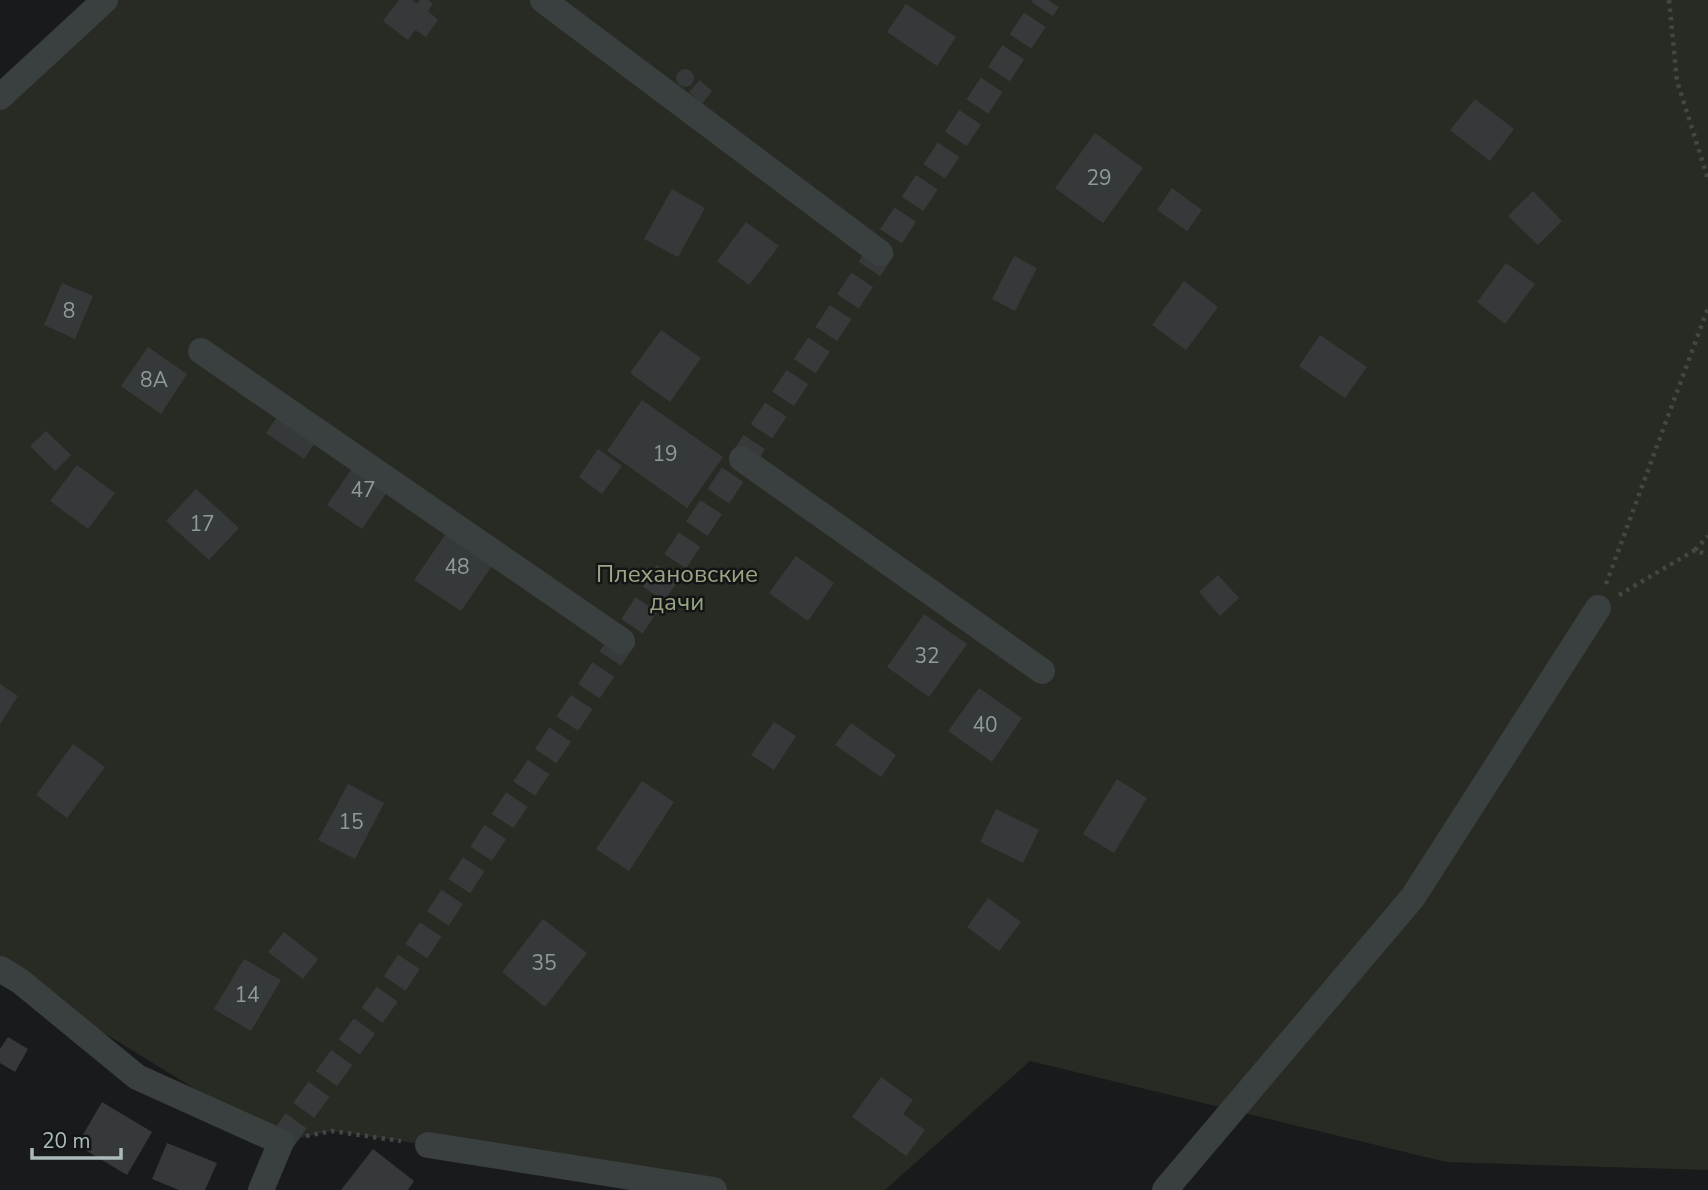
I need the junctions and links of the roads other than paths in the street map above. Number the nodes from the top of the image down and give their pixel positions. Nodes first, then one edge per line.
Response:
1 (105, 0) edge
2 (543, 0) edge
3 (0, 97) edge
4 (880, 253) dead end
5 (201, 352) dead end
6 (743, 459) dead end
7 (1598, 608) road end
8 (622, 641) dead end
9 (1042, 671) dead end
10 (0, 968) edge
11 (428, 1144) road end
12 (261, 1190) edge
13 (714, 1190) edge
14 (1165, 1190) edge

1 - 3 street
2 - 4 street
5 - 8 street
6 - 9 street
7 - 14 street
10 - 12 street
11 - 13 street

